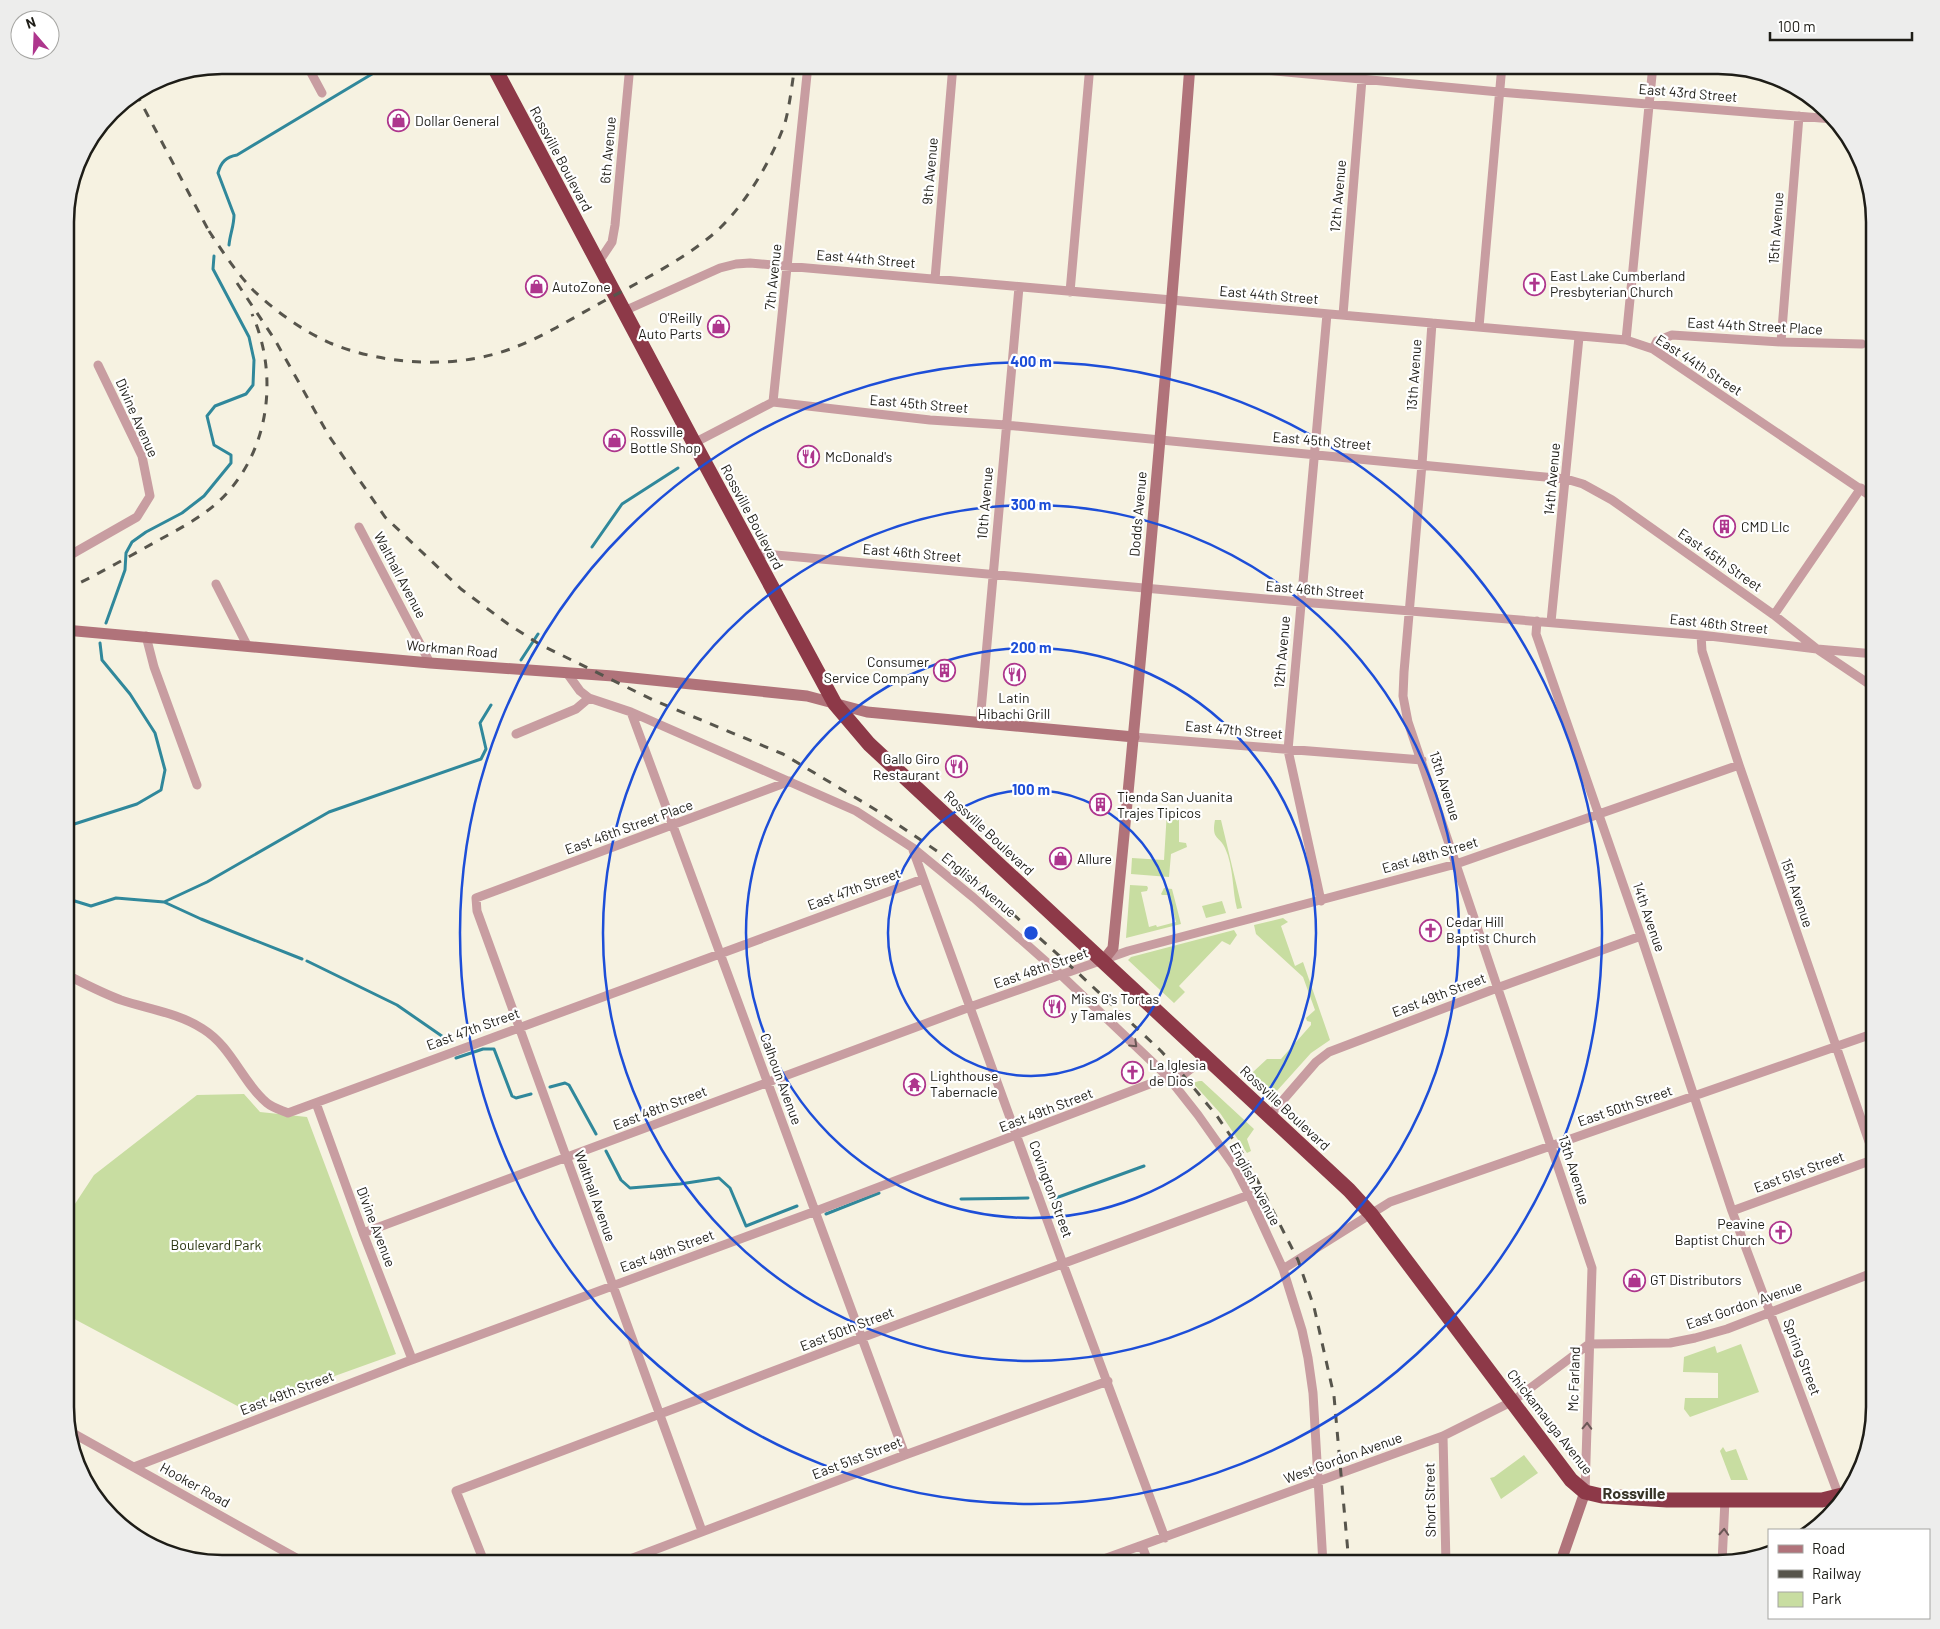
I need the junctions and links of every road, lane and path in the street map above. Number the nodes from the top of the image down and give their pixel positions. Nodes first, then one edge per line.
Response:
1 (312, 74) edge
2 (498, 74) edge
3 (629, 74) edge
4 (807, 74) edge
5 (952, 74) edge
6 (1089, 74) edge
7 (1189, 74) edge
8 (1318, 74) edge
9 (1501, 74) edge
10 (1652, 74) edge
11 (1341, 76) joint
12 (1362, 79) junction
13 (1499, 92) junction
14 (322, 93) dead end
15 (1649, 103) junction
16 (1799, 116) junction
17 (1824, 118) edge
18 (598, 263) junction
19 (788, 266) junction
20 (935, 279) junction
21 (1019, 287) junction
22 (1070, 292) junction
23 (1173, 300) junction
24 (624, 311) junction
25 (1327, 314) junction
26 (1342, 315) junction
27 (1432, 323) junction
28 (1479, 327) junction
29 (1579, 337) junction
30 (1626, 340) junction
31 (1781, 342) junction
32 (1862, 344) dead end
33 (1653, 349) junction
34 (98, 365) dead end
35 (773, 402) junction
36 (1006, 425) junction
37 (1159, 439) junction
38 (694, 443) junction
39 (1314, 454) junction
40 (1422, 464) junction
41 (1566, 479) junction
42 (1861, 488) junction
43 (1866, 492) edge
44 (359, 526) dead end
45 (74, 553) edge
46 (753, 553) junction
47 (992, 574) junction
48 (216, 584) dead end
49 (1147, 588) junction
50 (1300, 602) junction
51 (1408, 611) junction
52 (1774, 615) junction
53 (1536, 621) junction
54 (1551, 622) junction
55 (74, 631) edge
56 (1701, 634) junction
57 (146, 636) junction
58 (247, 645) junction
59 (1817, 649) junction
60 (1866, 653) edge
61 (430, 663) junction
62 (567, 673) junction
63 (1866, 682) edge
64 (589, 698) junction
65 (835, 704) junction
66 (631, 712) junction
67 (980, 722) junction
68 (516, 734) dead end
69 (1134, 737) junction
70 (1288, 750) junction
71 (1422, 760) junction
72 (1739, 765) junction
73 (790, 781) junction
74 (197, 784) dead end
75 (1597, 813) junction
76 (673, 825) junction
77 (913, 848) junction
78 (1456, 864) junction
79 (923, 880) junction
80 (476, 898) joint
81 (1321, 900) junction
82 (1641, 936) junction
83 (720, 953) junction
84 (1103, 961) junction
85 (1060, 974) junction
86 (74, 978) edge
87 (1497, 988) junction
88 (970, 1008) junction
89 (518, 1028) junction
90 (1866, 1036) edge
91 (1835, 1046) junction
92 (1206, 1057) junction
93 (1168, 1077) junction
94 (768, 1082) junction
95 (1694, 1096) junction
96 (316, 1104) junction
97 (1270, 1115) junction
98 (1866, 1134) edge
99 (1017, 1136) junction
100 (1551, 1146) junction
101 (566, 1157) junction
102 (1866, 1162) edge
103 (1249, 1195) junction
104 (816, 1211) junction
105 (1732, 1211) junction
106 (1371, 1214) junction
107 (1737, 1222) joint
108 (363, 1233) junction
109 (1063, 1264) junction
110 (1592, 1268) joint
111 (1283, 1269) junction
112 (1866, 1275) edge
113 (612, 1285) junction
114 (1770, 1312) junction
115 (1458, 1331) joint
116 (861, 1338) junction
117 (1589, 1344) junction
118 (412, 1359) junction
119 (1108, 1382) junction
120 (1513, 1401) junction
121 (659, 1415) junction
122 (77, 1435) edge
123 (1443, 1436) junction
124 (905, 1454) junction
125 (134, 1467) junction
126 (1318, 1482) junction
127 (1840, 1491) edge
128 (1585, 1492) junction
129 (1834, 1498) edge
130 (1725, 1500) junction
131 (702, 1531) junction
132 (1165, 1538) junction
133 (1142, 1546) junction
134 (291, 1555) edge
135 (481, 1555) edge
136 (640, 1555) edge
137 (1116, 1555) edge
138 (1146, 1555) edge
139 (1322, 1555) edge
140 (1446, 1555) edge
141 (1563, 1555) edge
142 (1722, 1555) edge

1 - 14 street
2 - 18 highway, Rossville Boulevard
3 - 18 street, 6th Avenue
4 - 19 street, 7th Avenue
5 - 20 street, 9th Avenue
6 - 22 street
7 - 23 street, Dodds Avenue
8 - 11 street, East 43rd Street
9 - 13 street
10 - 15 street
11 - 12 street, East 43rd Street
12 - 13 street, East 43rd Street
12 - 26 street, 12th Avenue
13 - 15 street, East 43rd Street
13 - 28 street
15 - 16 street, East 43rd Street
15 - 30 street
16 - 17 street, East 43rd Street
16 - 31 street, 15th Avenue
18 - 24 highway, Rossville Boulevard
19 - 20 street, East 44th Street
19 - 24 street, East 44th Street
19 - 35 street, 7th Avenue
20 - 21 street, East 44th Street
21 - 22 street, East 44th Street
21 - 36 street, 10th Avenue
22 - 23 street, East 44th Street
23 - 25 street, East 44th Street
23 - 37 street, Dodds Avenue
24 - 38 highway, Rossville Boulevard
25 - 26 street, East 44th Street
25 - 39 street, 12th Avenue
26 - 27 street, East 44th Street
27 - 28 street, East 44th Street
27 - 40 street, 13th Avenue
28 - 29 street, East 44th Street
29 - 30 street, East 44th Street
29 - 41 street, 14th Avenue
30 - 33 street, East 44th Street
31 - 32 street, East 44th Street Place
31 - 33 street, East 44th Street Place
33 - 42 street, East 44th Street
34 - 45 street, Divine Avenue
35 - 36 street, East 45th Street
35 - 38 street
36 - 37 street, East 45th Street
36 - 47 street, 10th Avenue
37 - 39 street, East 45th Street
37 - 49 street, Dodds Avenue
38 - 46 highway, Rossville Boulevard
39 - 40 street, East 45th Street
39 - 50 street, 12th Avenue
40 - 41 street, East 45th Street
40 - 51 street, 13th Avenue
41 - 52 street, East 45th Street
41 - 54 street, 14th Avenue
42 - 43 street, East 44th Street
42 - 52 street
44 - 61 street, Walthall Avenue
46 - 47 street, East 46th Street
46 - 65 highway, Rossville Boulevard
47 - 49 street, East 46th Street
47 - 67 street, 10th Avenue
48 - 58 street
49 - 50 street, East 46th Street
49 - 69 street, Dodds Avenue
50 - 51 street, East 46th Street
50 - 70 street, 12th Avenue
51 - 53 street, East 46th Street
51 - 71 street, 13th Avenue
52 - 59 street, East 45th Street
53 - 54 street, East 46th Street
53 - 75 street, 14th Avenue
54 - 56 street, East 46th Street
55 - 57 street, Workman Road
56 - 59 street, East 46th Street
56 - 72 street, 15th Avenue
57 - 58 street, Workman Road
57 - 74 street
58 - 61 street, Workman Road
59 - 60 street, East 46th Street
59 - 63 street, East 45th Street
61 - 62 street, Workman Road
62 - 64 street, English Avenue
62 - 65 street, Workman Road
64 - 66 street, English Avenue
64 - 68 street
65 - 67 street, East 47th Street
65 - 84 highway, Rossville Boulevard
66 - 73 street, English Avenue
66 - 76 street, Calhoun Avenue
67 - 69 street, East 47th Street
69 - 70 street, East 47th Street
69 - 84 street, Dodds Avenue
70 - 71 street, East 47th Street
70 - 81 street, 12th Avenue
71 - 78 street, 13th Avenue
72 - 75 street, East 48th Street
72 - 91 street, 15th Avenue
73 - 76 street, East 46th Street Place
73 - 77 street, English Avenue
75 - 78 street, East 48th Street
75 - 82 street, 14th Avenue
76 - 80 street, East 46th Street Place
76 - 83 street, Calhoun Avenue
77 - 79 street, Covington Street
77 - 85 street, English Avenue
78 - 81 street, East 48th Street
78 - 87 street, 13th Avenue
79 - 83 street, East 47th Street
79 - 88 street, Covington Street
80 - 89 street, Walthall Avenue
81 - 84 street, East 48th Street
82 - 87 street, East 49th Street
82 - 95 street, 14th Avenue
83 - 89 street, East 47th Street
83 - 94 street, Calhoun Avenue
84 - 85 street, East 48th Street
84 - 92 highway, Rossville Boulevard
85 - 88 street, East 48th Street
85 -> 93 street, English Avenue
86 - 96 street, East 47th Street
87 - 97 street, East 49th Street
87 - 100 street, 13th Avenue
88 - 94 street, East 48th Street
88 - 99 street, Covington Street
89 - 96 street, East 47th Street
89 - 101 street, Walthall Avenue
90 - 91 street, East 50th Street
91 - 95 street, East 50th Street
91 - 98 street, 15th Avenue
92 - 93 street, East 49th Street
92 - 97 highway, Rossville Boulevard
93 - 99 street, East 49th Street
93 - 103 street, English Avenue
94 - 101 street, East 48th Street
94 - 104 street, Calhoun Avenue
95 - 100 street, East 50th Street
95 - 105 street, 14th Avenue
96 - 108 street, Divine Avenue
97 - 106 highway, Rossville Boulevard
99 - 104 street, East 49th Street
99 - 109 street, Covington Street
100 - 106 street, East 50th Street
100 - 110 street, 13th Avenue
101 - 108 street, East 48th Street
101 - 113 street, Walthall Avenue
102 - 105 street, East 51st Street
103 - 109 street, East 50th Street
103 - 111 street, English Avenue
104 - 113 street, East 49th Street
104 - 116 street, Calhoun Avenue
105 - 107 street, 14th Avenue
106 - 111 street, East 50th Street
106 - 115 highway, Rossville Boulevard
107 - 114 street, Spring Street
108 - 118 street, Divine Avenue
109 - 116 street, East 50th Street
109 - 119 street, Covington Street
110 - 117 street, Mc Farland
111 - 126 street, English Avenue
112 - 114 street, East Gordon Avenue
113 - 118 street, East 49th Street
113 - 121 street, Walthall Avenue
114 - 117 street, East Gordon Avenue
114 - 127 street, Spring Street
115 - 120 highway, Chickamauga Avenue
116 - 121 street, East 50th Street
116 - 124 street, Calhoun Avenue
117 - 120 street, West Gordon Avenue
128 -> 117 street, Mc Farland
118 - 125 street, East 49th Street
119 - 124 street, East 51st Street
119 - 132 street, Covington Street
120 - 123 street, West Gordon Avenue
120 - 128 highway, Chickamauga Avenue
121 - 131 street, Walthall Avenue
121 - 135 street, East 50th Street
122 - 125 street, Hooker Road
123 - 126 street, West Gordon Avenue
123 - 140 street, Short Street
124 - 131 street, East 51st Street
125 - 134 street, Hooker Road
126 - 132 street, West Gordon Avenue
126 - 139 street, English Avenue
128 - 130 highway, Chickamauga Avenue
128 - 141 street
129 - 130 highway, Chickamauga Avenue
142 -> 130 street
131 - 136 street, East 51st Street
132 - 133 street, West Gordon Avenue
133 - 137 street, West Gordon Avenue
133 - 138 street

